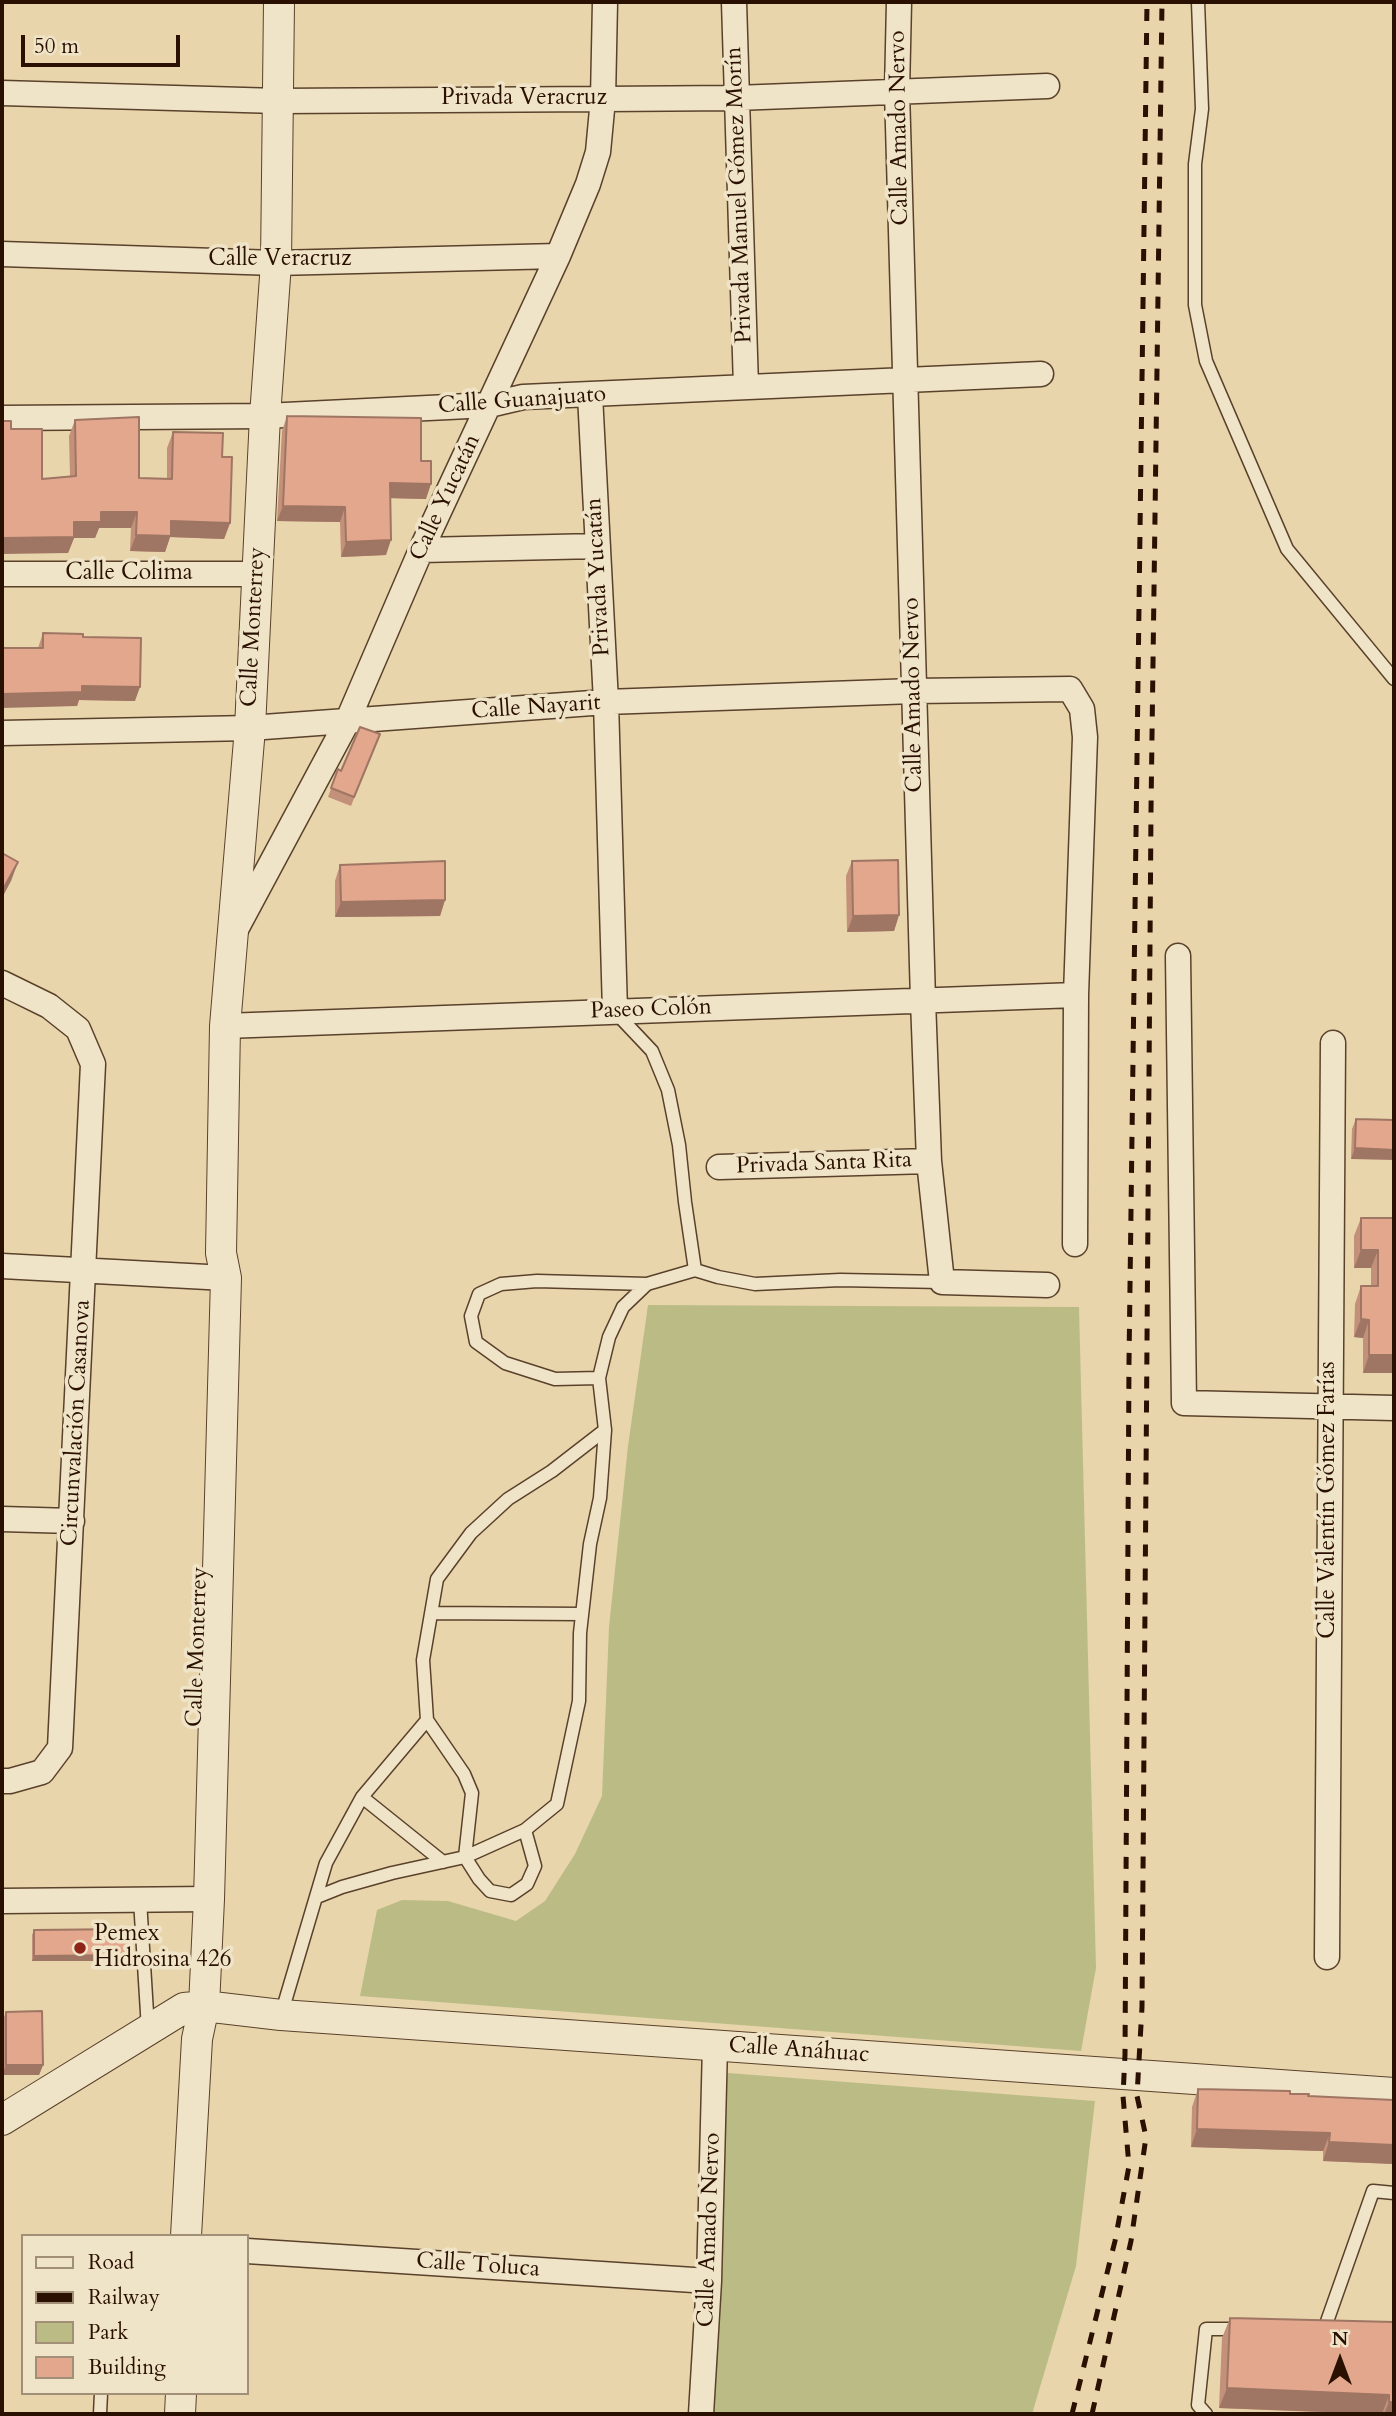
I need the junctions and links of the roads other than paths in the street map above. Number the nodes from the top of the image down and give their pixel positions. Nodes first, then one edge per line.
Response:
1 (278, 2) edge
2 (605, 2) edge
3 (734, 2) edge
4 (899, 2) edge
5 (1198, 2) edge
6 (1047, 86) dead end
7 (897, 91) junction
8 (2, 93) edge
9 (736, 97) junction
10 (603, 99) junction
11 (278, 101) junction
12 (2, 254) edge
13 (558, 256) junction
14 (276, 263) junction
15 (1041, 374) dead end
16 (906, 380) junction
17 (747, 387) junction
18 (590, 395) junction
19 (489, 405) junction
20 (265, 416) junction
21 (2, 418) edge
22 (598, 546) junction
23 (421, 550) junction
24 (2, 574) edge
25 (256, 574) junction
26 (1394, 679) edge
27 (914, 691) junction
28 (606, 702) junction
29 (347, 722) junction
30 (250, 727) junction
31 (2, 733) edge
32 (233, 935) junction
33 (1178, 956) dead end
34 (2, 983) edge
35 (1076, 995) junction
36 (923, 1000) junction
37 (615, 1011) junction
38 (225, 1026) junction
39 (1333, 1043) dead end
40 (929, 1161) junction
41 (719, 1167) dead end
42 (1076, 1244) dead end
43 (2, 1266) edge
44 (220, 1269) junction
45 (84, 1270) junction
46 (695, 1270) junction
47 (942, 1282) junction
48 (647, 1284) junction
49 (1047, 1285) dead end
50 (599, 1378) junction
51 (1329, 1405) junction
52 (1394, 1408) edge
53 (605, 1430) junction
54 (2, 1519) edge
55 (72, 1521) junction
56 (431, 1614) junction
57 (582, 1614) junction
58 (427, 1720) junction
59 (2, 1781) edge
60 (362, 1797) junction
61 (525, 1830) junction
62 (464, 1857) junction
63 (443, 1862) junction
64 (317, 1897) junction
65 (140, 1900) junction
66 (199, 1900) junction
67 (2, 1901) edge
68 (1327, 1957) dead end
69 (194, 2007) junction
70 (281, 2015) junction
71 (148, 2030) junction
72 (716, 2045) junction
73 (1394, 2093) edge
74 (2, 2120) edge
75 (1394, 2193) edge
76 (186, 2234) edge
77 (248, 2251) edge
78 (709, 2281) junction
79 (1259, 2329) edge
80 (1311, 2330) edge
81 (101, 2395) edge
82 (181, 2395) edge
83 (100, 2414) edge
84 (180, 2414) edge
85 (701, 2414) edge
86 (1206, 2414) edge

1 - 11 street, Calle Monterrey
2 - 10 street, Calle Yucatán
3 - 9 street, Privada Manuel Gómez Morín
4 - 7 street, Calle Amado Nervo
5 - 26 lane
6 - 7 street, Privada Veracruz
7 - 9 street, Privada Veracruz
7 - 16 street, Calle Amado Nervo
8 - 11 street, Privada Veracruz
9 - 10 street, Privada Veracruz
9 - 17 street, Privada Manuel Gómez Morín
10 - 11 street, Privada Veracruz
10 - 13 street, Calle Yucatán
11 - 14 street, Calle Monterrey
12 - 14 street, Calle Veracruz
13 - 14 street, Calle Veracruz
13 - 19 street, Calle Yucatán
14 - 20 street, Calle Monterrey
15 - 16 street, Calle Guanajuato
16 - 17 street, Calle Guanajuato
16 - 27 street, Calle Amado Nervo
17 - 18 street, Calle Guanajuato
18 - 19 street, Calle Guanajuato
18 - 22 street, Privada Yucatán
19 - 20 street, Calle Guanajuato
19 - 23 street, Calle Yucatán
20 - 21 street, Calle Guanajuato
20 - 25 street, Calle Monterrey
22 - 23 street
22 - 28 street, Privada Yucatán
23 - 29 street, Calle Yucatán
24 - 25 street, Calle Colima
25 - 30 street, Calle Monterrey
27 - 28 street, Calle Nayarit
27 - 35 street, Calle Nayarit
27 - 36 street, Calle Amado Nervo
28 - 29 street, Calle Nayarit
28 - 37 street, Privada Yucatán
29 - 30 street, Calle Nayarit
29 - 32 street, Calle Yucatán
30 - 31 street, Calle Nayarit
30 - 32 street, Calle Monterrey
32 - 38 street, Calle Monterrey
33 - 51 street
34 - 45 street, Circunvalación Casanova
35 - 36 street, Paseo Colón
35 - 42 street
36 - 37 street, Paseo Colón
36 - 40 street, Calle Amado Nervo
37 - 38 street, Paseo Colón
37 - 46 lane
38 - 44 street, Calle Monterrey
39 - 51 street, Calle Valentín Gómez Farías
40 - 41 street, Privada Santa Rita
40 - 47 street, Calle Amado Nervo
43 - 45 street
44 - 45 street
44 - 66 street, Calle Monterrey
45 - 55 street, Circunvalación Casanova
46 - 47 lane
46 - 48 lane
47 - 49 street
48 - 50 lane
48 - 50 lane
50 - 53 lane
51 - 52 street
51 - 68 street, Calle Valentín Gómez Farías
53 - 56 lane
53 - 57 lane
54 - 55 street
55 - 59 street, Circunvalación Casanova
56 - 57 lane
56 - 58 lane
57 - 61 lane
58 - 60 lane
58 - 62 lane
60 - 63 lane
60 - 64 lane
61 - 62 lane
61 - 62 lane
62 - 63 lane
63 - 64 lane
64 - 70 lane
65 - 66 street
65 - 67 street
65 - 71 lane
66 - 69 street, Calle Monterrey
69 - 70 street, Calle Anáhuac
69 - 71 street
69 - 76 street, Calle Monterrey
70 - 72 street, Calle Anáhuac
71 - 74 street
72 - 73 street, Calle Anáhuac
72 - 78 street, Calle Amado Nervo
75 - 80 lane
77 - 78 street, Calle Toluca
78 - 85 street, Calle Amado Nervo
79 - 86 lane
81 - 83 lane
82 - 84 street

